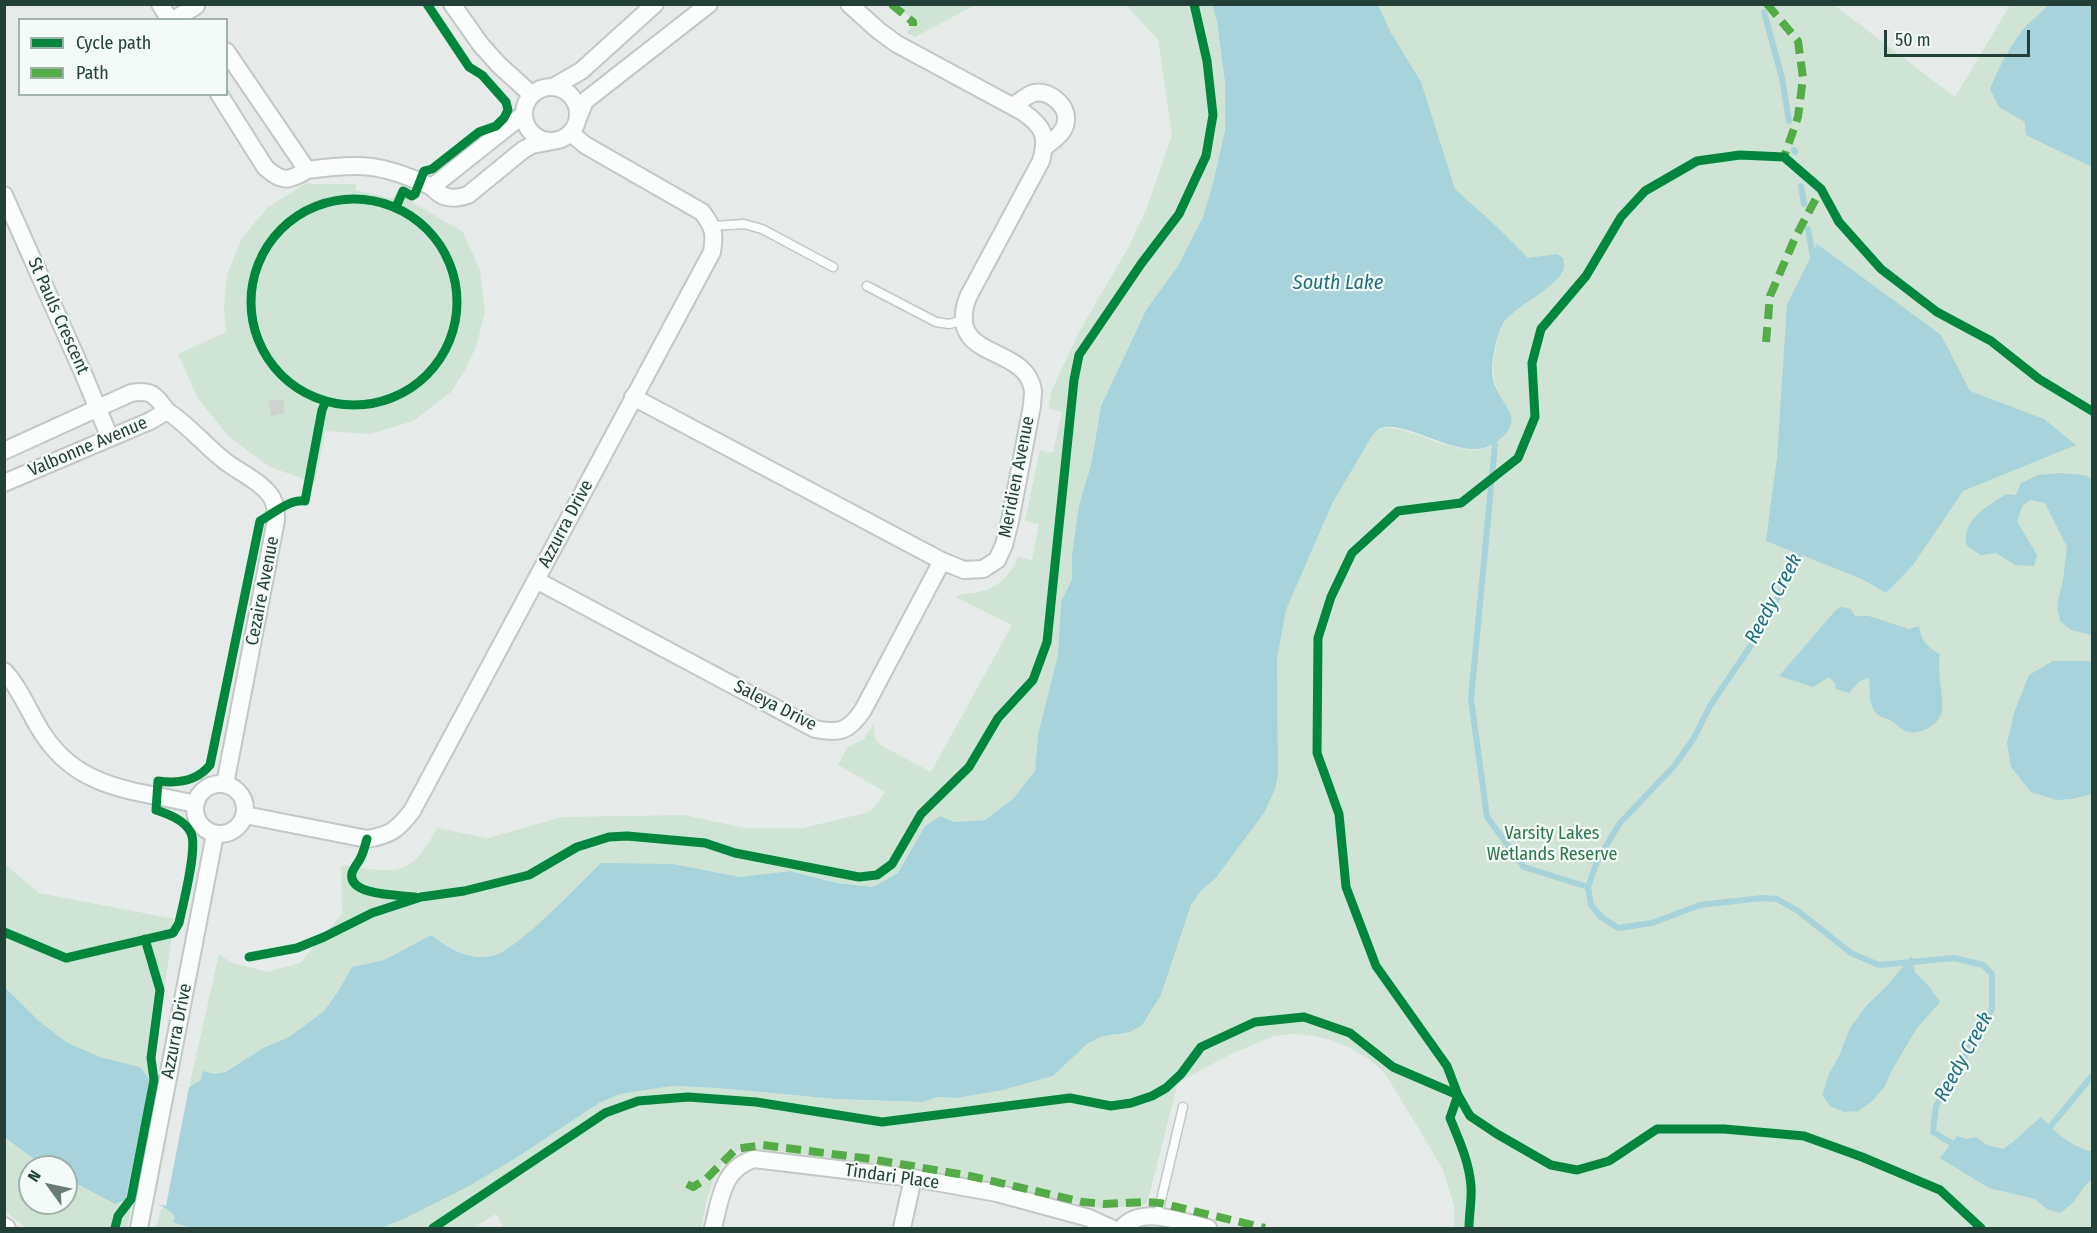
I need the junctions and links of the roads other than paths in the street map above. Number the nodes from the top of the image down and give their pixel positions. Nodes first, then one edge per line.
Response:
1 (160, 4) edge
2 (452, 4) edge
3 (655, 4) edge
4 (709, 4) edge
5 (849, 4) edge
6 (199, 10) edge
7 (170, 18) edge
8 (177, 18) edge
9 (228, 54) edge
10 (553, 87) junction
11 (532, 95) junction
12 (220, 96) edge
13 (1013, 106) junction
14 (524, 114) junction
15 (574, 126) junction
16 (553, 141) junction
17 (1045, 147) junction
18 (307, 170) junction
19 (432, 187) junction
20 (4, 195) edge
21 (712, 226) junction
22 (833, 267) dead end
23 (867, 286) dead end
24 (962, 321) junction
25 (633, 397) junction
26 (98, 408) junction
27 (167, 411) junction
28 (110, 438) junction
29 (4, 451) edge
30 (4, 483) edge
31 (942, 561) junction
32 (536, 580) junction
33 (4, 671) edge
34 (225, 784) junction
35 (195, 804) junction
36 (245, 815) junction
37 (215, 834) junction
38 (1183, 1107) dead end
39 (913, 1178) junction
40 (1157, 1217) junction
41 (139, 1228) edge
42 (713, 1228) edge
43 (902, 1228) edge
44 (1111, 1228) edge
45 (1122, 1228) edge
46 (1208, 1228) edge

1 - 7 street
2 - 11 street
3 - 10 street
4 - 15 street
5 - 13 street
6 - 8 street
9 - 18 street
10 - 11 street
10 - 15 street
11 - 14 street
12 - 18 street
13 - 17 street
13 - 17 street
14 - 16 street
14 - 19 street
15 - 16 street
15 - 21 street
16 - 19 street
17 - 24 street
18 - 19 street
20 - 26 street, St Pauls Crescent
21 - 22 lane
21 - 25 street, Azzurra Drive
23 - 24 lane
24 - 31 street, Meridien Avenue
25 - 31 street, Meridien Avenue
25 - 32 street, Azzurra Drive
26 - 27 street, Valbonne Avenue
26 - 28 street, St Pauls Crescent
26 - 29 street, Valbonne Avenue
27 - 28 street, Valbonne Avenue
27 - 34 street, Cezaire Avenue
28 - 30 street, Valbonne Avenue
31 - 32 street, Saleya Drive
32 - 36 street, Azzurra Drive
33 - 35 street
34 - 35 street
34 - 36 street
35 - 37 street
36 - 37 street
37 - 41 street, Azzurra Drive
38 - 40 lane
39 - 42 street, Tindari Place
39 - 43 street
39 - 44 street, Tindari Place
40 - 45 street
40 - 46 street

